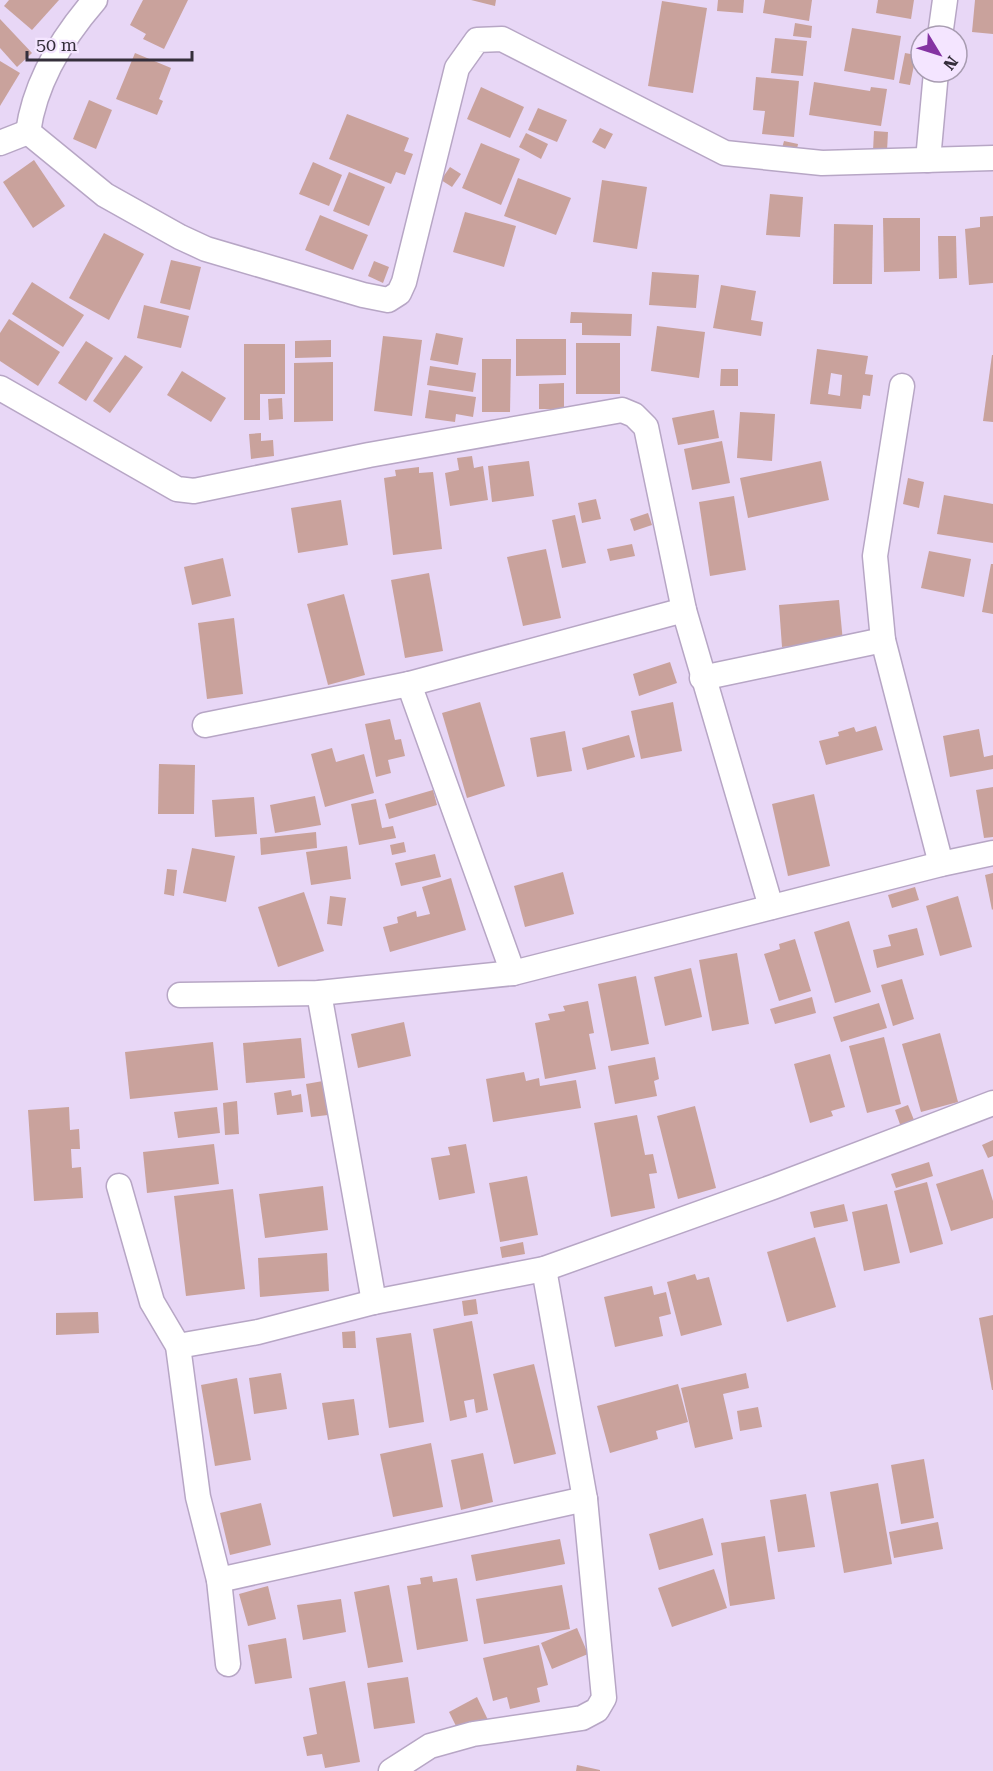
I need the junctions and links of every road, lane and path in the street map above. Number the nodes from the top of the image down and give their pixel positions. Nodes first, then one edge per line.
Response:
1 (94, 0) edge
2 (945, 0) edge
3 (942, 24) edge
4 (935, 84) edge
5 (27, 132) junction
6 (0, 143) edge
7 (993, 158) edge
8 (928, 160) junction
9 (902, 386) dead end
10 (0, 388) edge
11 (684, 610) junction
12 (883, 640) junction
13 (702, 678) junction
14 (409, 684) junction
15 (206, 725) dead end
16 (993, 853) edge
17 (941, 864) junction
18 (771, 907) junction
19 (513, 973) junction
20 (319, 993) junction
21 (180, 995) dead end
22 (993, 1103) edge
23 (119, 1186) dead end
24 (544, 1269) junction
25 (374, 1302) junction
26 (178, 1346) junction
27 (585, 1499) junction
28 (219, 1580) junction
29 (228, 1664) dead end
30 (391, 1771) edge

1 - 5 street
2 - 3 street
4 - 8 street
5 - 6 street
5 - 8 street
7 - 8 street
9 - 12 street
10 - 11 street
11 - 13 street
11 - 14 street
12 - 13 street
12 - 17 street
13 - 18 street
14 - 15 street
14 - 19 street
16 - 17 street
17 - 18 street
18 - 19 street
19 - 20 street
20 - 21 street
20 - 25 street
22 - 24 street
23 - 26 street
24 - 25 street
24 - 27 street
25 - 26 street
26 - 28 street
27 - 28 street
27 - 30 street
28 - 29 street

